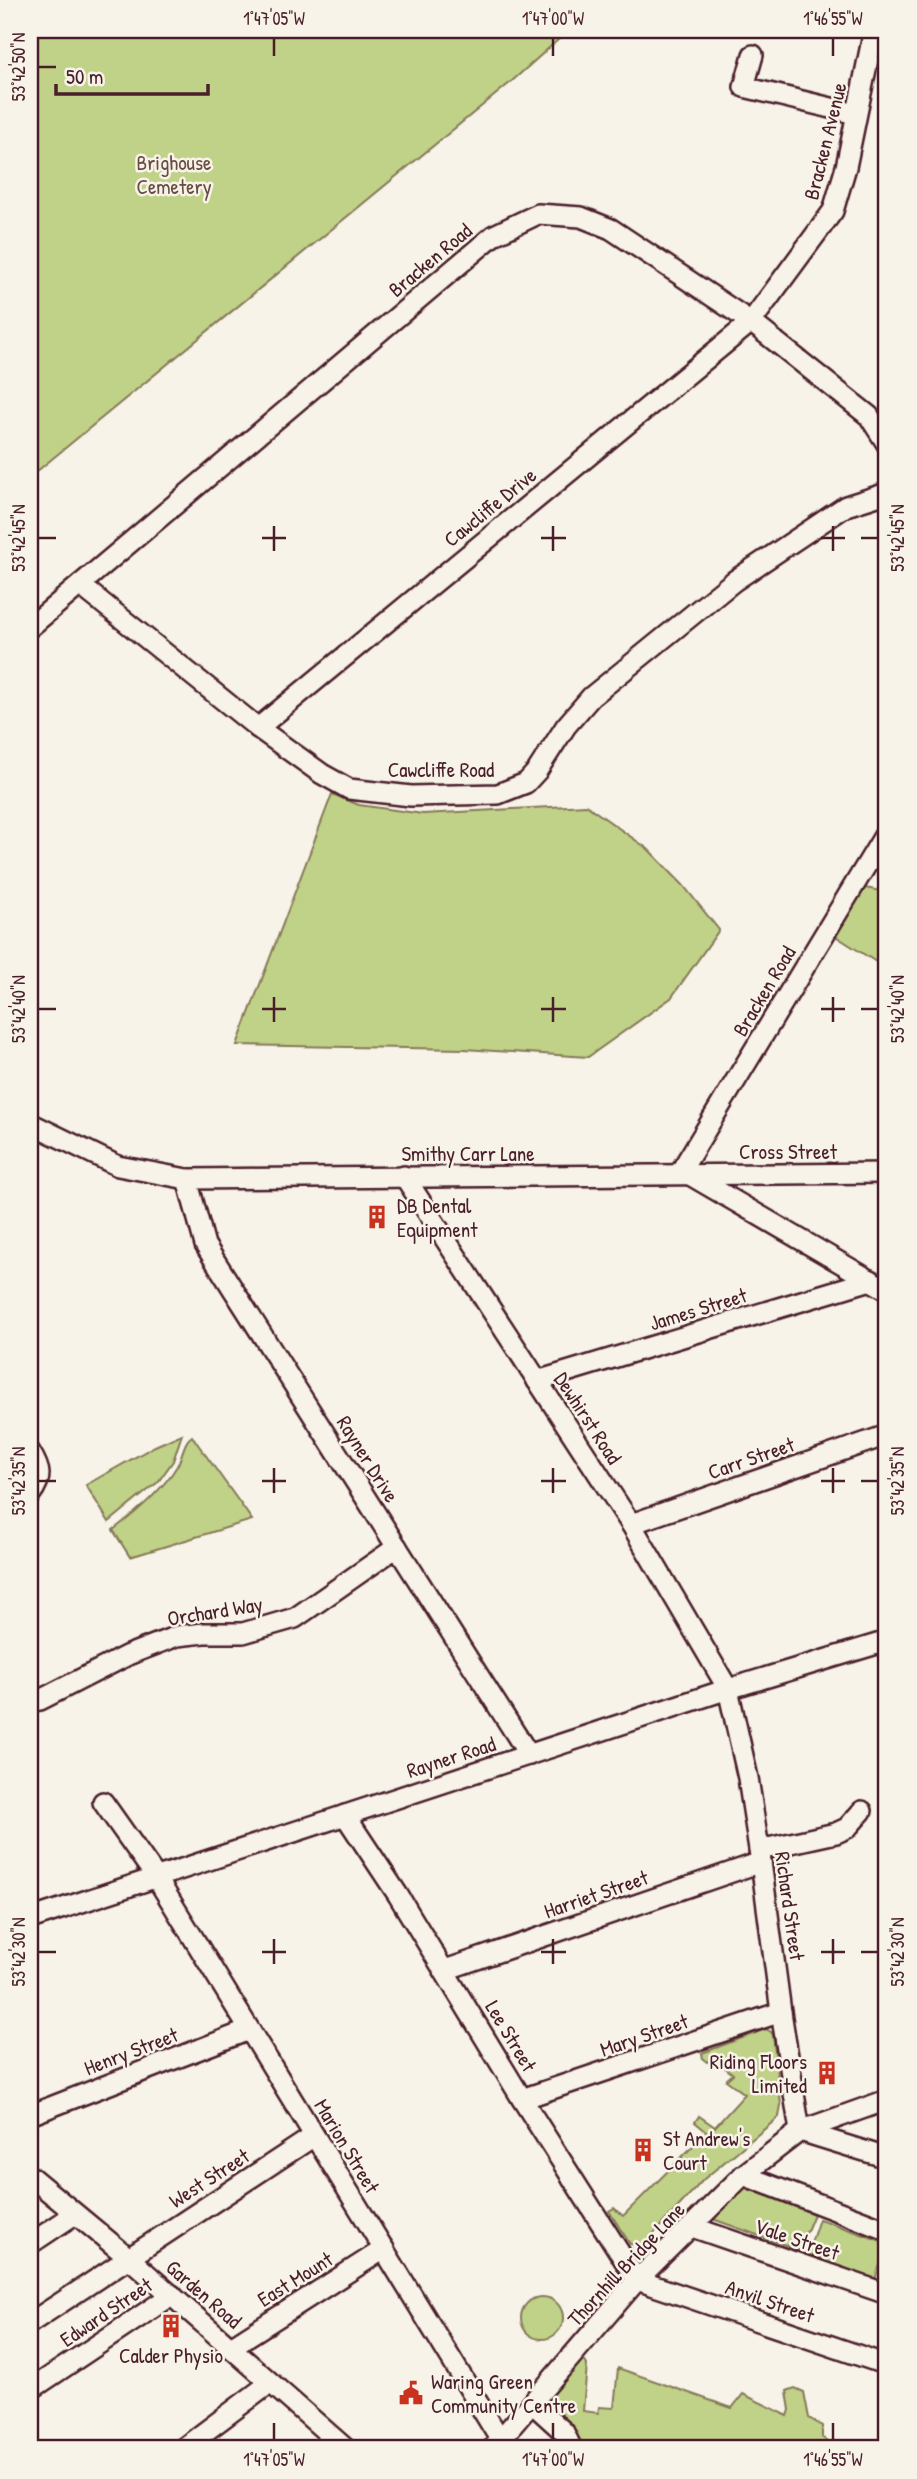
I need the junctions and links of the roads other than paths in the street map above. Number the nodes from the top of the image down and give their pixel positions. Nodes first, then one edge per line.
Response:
1 (874, 30) edge
2 (753, 55) dead end
3 (856, 114) junction
4 (751, 321) junction
5 (887, 444) edge
6 (887, 493) edge
7 (80, 585) junction
8 (30, 627) edge
9 (258, 728) junction
10 (887, 831) edge
11 (30, 1123) edge
12 (887, 1173) edge
13 (684, 1174) junction
14 (404, 1176) junction
15 (187, 1179) junction
16 (879, 1285) edge
17 (537, 1381) junction
18 (887, 1435) edge
19 (30, 1452) edge
20 (30, 1495) edge
21 (631, 1524) junction
22 (397, 1547) junction
23 (887, 1642) edge
24 (728, 1689) junction
25 (30, 1702) edge
26 (529, 1755) junction
27 (103, 1802) dead end
28 (862, 1811) dead end
29 (345, 1815) junction
30 (760, 1856) junction
31 (156, 1878) junction
32 (30, 1919) edge
33 (445, 1970) junction
34 (781, 2012) junction
35 (249, 2030) junction
36 (522, 2099) junction
37 (887, 2100) edge
38 (30, 2115) edge
39 (800, 2131) junction
40 (314, 2136) junction
41 (887, 2158) edge
42 (743, 2175) junction
43 (30, 2176) edge
44 (75, 2214) junction
45 (692, 2227) junction
46 (887, 2230) edge
47 (30, 2244) edge
48 (384, 2249) junction
49 (129, 2258) junction
50 (637, 2280) junction
51 (887, 2294) edge
52 (172, 2295) junction
53 (30, 2323) edge
54 (231, 2347) junction
55 (887, 2365) edge
56 (270, 2383) junction
57 (30, 2390) edge
58 (532, 2403) junction
59 (496, 2444) edge
60 (182, 2449) edge
61 (346, 2449) edge
62 (572, 2449) edge

1 - 3 street, Bracken Avenue
2 - 3 street
3 - 4 street, Bracken Avenue
4 - 5 street, Bracken Road
4 - 7 street, Bracken Road
4 - 9 street, Cawcliffe Drive
6 - 9 street, Cawcliffe Road
7 - 8 street, Bracken Road
7 - 9 street, Cawcliffe Road
10 - 13 street, Bracken Road
11 - 15 street, Smithy Carr Lane
12 - 13 street, Cross Street
13 - 14 street, Smithy Carr Lane
13 - 16 street
14 - 15 street, Smithy Carr Lane
14 - 17 street, Dewhirst Road
15 - 22 street, Rayner Drive
16 - 17 street, James Street
17 - 21 street, Dewhirst Road
18 - 21 street, Carr Street
19 - 20 street
21 - 24 street, Dewhirst Road
22 - 25 street, Orchard Way
22 - 26 street, Rayner Drive
23 - 24 street, Rayner Road
24 - 26 street, Rayner Road
24 - 30 street, Richard Street
26 - 29 street, Rayner Road
27 - 31 street, Marion Street
28 - 30 street, Harriet Street
29 - 31 street, Rayner Road
29 - 33 street, Lee Street
30 - 33 street, Harriet Street
30 - 34 street, Richard Street
31 - 32 street, Rayner Road
31 - 35 street, Marion Street
33 - 36 street, Lee Street
34 - 36 street, Mary Street
34 - 39 street, Richard Street
35 - 38 street, Henry Street
35 - 40 street, Marion Street
36 - 50 street, Lee Street
37 - 39 street, Thornhill Bridge Lane
39 - 41 street
39 - 42 street, Thornhill Bridge Lane
40 - 48 street, Marion Street
40 - 49 street, West Street
42 - 45 street, Thornhill Bridge Lane
42 - 46 street
43 - 44 street, Garden Road
44 - 47 street
44 - 49 street, Garden Road
45 - 50 street, Thornhill Bridge Lane
45 - 51 street, Vale Street
48 - 54 street, East Mount
48 - 59 street, Marion Street
49 - 52 street, Garden Road
49 - 53 street, West Street
50 - 55 street, Anvil Street
50 - 58 street, Thornhill Bridge Lane
52 - 54 street, Garden Road
52 - 57 street, Edward Street
54 - 56 street, Garden Road
56 - 60 street
56 - 61 street, Garden Road
58 - 59 street, Thornhill Bridge Lane
58 - 62 street

